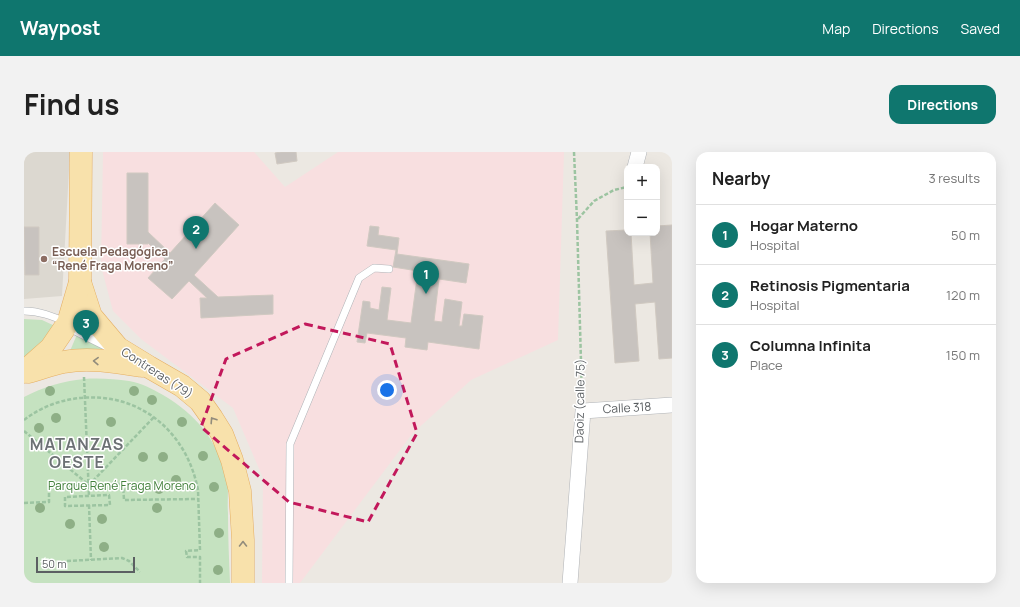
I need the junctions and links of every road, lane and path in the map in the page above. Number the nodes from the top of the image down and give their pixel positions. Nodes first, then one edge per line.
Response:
1 (81, 152) edge
2 (574, 152) edge
3 (639, 152) edge
4 (636, 164) edge
5 (624, 188) edge
6 (577, 220) junction
7 (389, 269) dead end
8 (80, 282) junction
9 (24, 311) edge
10 (68, 323) junction
11 (118, 348) junction
12 (83, 360) junction
13 (149, 367) junction
14 (24, 373) edge
15 (85, 398) junction
16 (672, 405) edge
17 (582, 411) junction
18 (154, 417) junction
19 (24, 420) edge
20 (24, 431) edge
21 (89, 485) junction
22 (89, 496) junction
23 (198, 499) junction
24 (24, 503) edge
25 (89, 505) junction
26 (91, 560) junction
27 (66, 561) dead end
28 (140, 572) dead end
29 (200, 583) edge
30 (243, 583) edge
31 (289, 583) edge
32 (570, 583) edge

1 - 8 main road
2 - 6 path, Daoiz (calle 75)
3 - 4 street
5 - 6 path
6 - 17 path, Daoiz (calle 75)
7 - 31 lane
8 - 10 main road
8 - 11 main road, Contreras (79)
9 - 10 lane
10 - 11 street
10 - 14 main road
11 - 13 main road, Contreras (79)
13 -> 12 main road
12 - 14 main road
12 - 15 path
30 -> 13 main road, Contreras (79)
15 - 18 path
15 - 19 path
15 - 21 path
16 - 17 street, Calle 318
17 - 32 street, Daoiz (calle 75)
18 - 21 path
18 - 23 path
20 - 21 path
21 - 22 path
21 - 23 path
21 - 24 path
22 - 25 path
22 - 25 path
23 - 29 path
25 - 26 path
26 - 27 path
26 - 28 path

